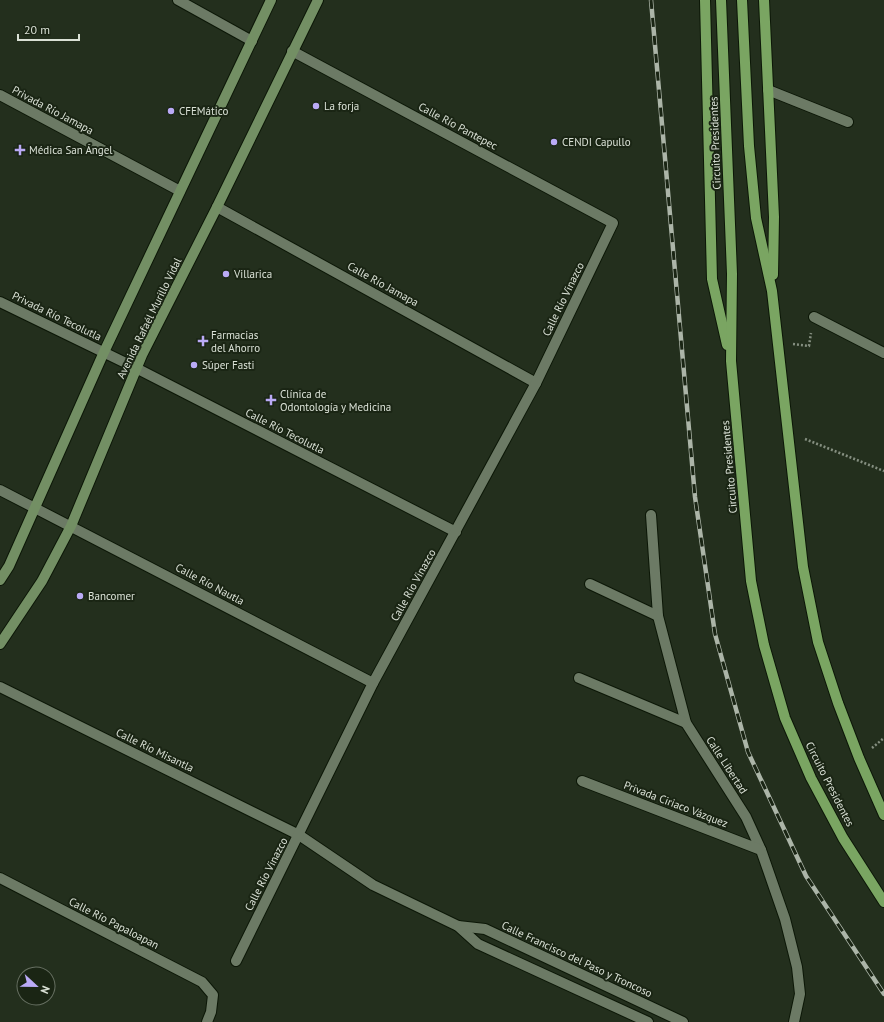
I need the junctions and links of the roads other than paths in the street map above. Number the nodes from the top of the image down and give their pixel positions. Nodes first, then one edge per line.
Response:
1 (178, 0) edge
2 (271, 0) edge
3 (318, 0) edge
4 (705, 0) edge
5 (721, 0) edge
6 (742, 0) edge
7 (764, 0) edge
8 (252, 41) junction
9 (292, 51) junction
10 (768, 90) junction
11 (0, 95) edge
12 (848, 122) dead end
13 (180, 191) junction
14 (217, 207) junction
15 (613, 223) joint
16 (772, 292) junction
17 (0, 302) edge
18 (814, 317) road end
19 (104, 352) junction
20 (884, 353) edge
21 (731, 361) junction
22 (136, 368) junction
23 (536, 382) junction
24 (0, 490) edge
25 (35, 507) junction
26 (651, 515) dead end
27 (71, 526) junction
28 (456, 532) junction
29 (0, 580) edge
30 (590, 584) dead end
31 (658, 616) junction
32 (0, 644) edge
33 (579, 678) dead end
34 (373, 683) junction
35 (0, 687) edge
36 (686, 723) junction
37 (582, 781) dead end
38 (884, 815) edge
39 (299, 835) junction
40 (761, 850) junction
41 (0, 878) edge
42 (884, 902) edge
43 (458, 926) junction
44 (236, 961) dead end
45 (207, 1022) edge
46 (648, 1022) edge
47 (683, 1022) edge
48 (794, 1022) edge

1 - 8 street
2 - 8 main road
3 - 9 main road, Avenida Rafaél Murillo Vidal
4 - 21 main road
5 - 21 main road, Circuito Presidentes
6 - 16 main road
7 - 10 main road
8 - 13 main road
9 - 14 main road, Avenida Rafaél Murillo Vidal
9 - 15 street, Calle Río Pantepec
10 - 12 street
10 - 16 main road
11 - 13 street, Privada Río Jamapa
13 - 19 main road
14 - 22 main road, Avenida Rafaél Murillo Vidal
14 - 23 street, Calle Río Jamapa
15 - 23 street, Calle Río Vinazco
16 - 38 main road
17 - 19 street, Privada Río Tecolutla
18 - 20 street
19 - 22 street, Calle Río Tecolutla
19 - 25 main road
21 - 42 main road, Circuito Presidentes
22 - 27 main road, Avenida Rafaél Murillo Vidal
22 - 28 street, Calle Río Tecolutla
23 - 28 street, Calle Río Vinazco
24 - 25 street, Calle Río Nautla
25 - 27 street, Calle Río Nautla
25 - 29 main road
26 - 31 street, Calle Libertad
27 - 32 main road, Avenida Rafaél Murillo Vidal
27 - 34 street, Calle Río Nautla
28 - 34 street, Calle Río Vinazco
30 - 31 street
31 - 36 street, Calle Libertad
33 - 36 street
34 - 39 street, Calle Río Vinazco
35 - 39 street, Calle Río Misantla
36 - 40 street, Calle Libertad
37 - 40 street, Privada Ciriaco Vázquez
39 - 43 street, Calle Francisco del Paso y Troncoso
39 - 44 street, Calle Río Vinazco
40 - 48 street, Calle Libertad
41 - 45 street, Calle Río Papaloapan
43 - 46 street, Calle Francisco del Paso y Troncoso
43 - 47 street, Calle Francisco del Paso y Troncoso

